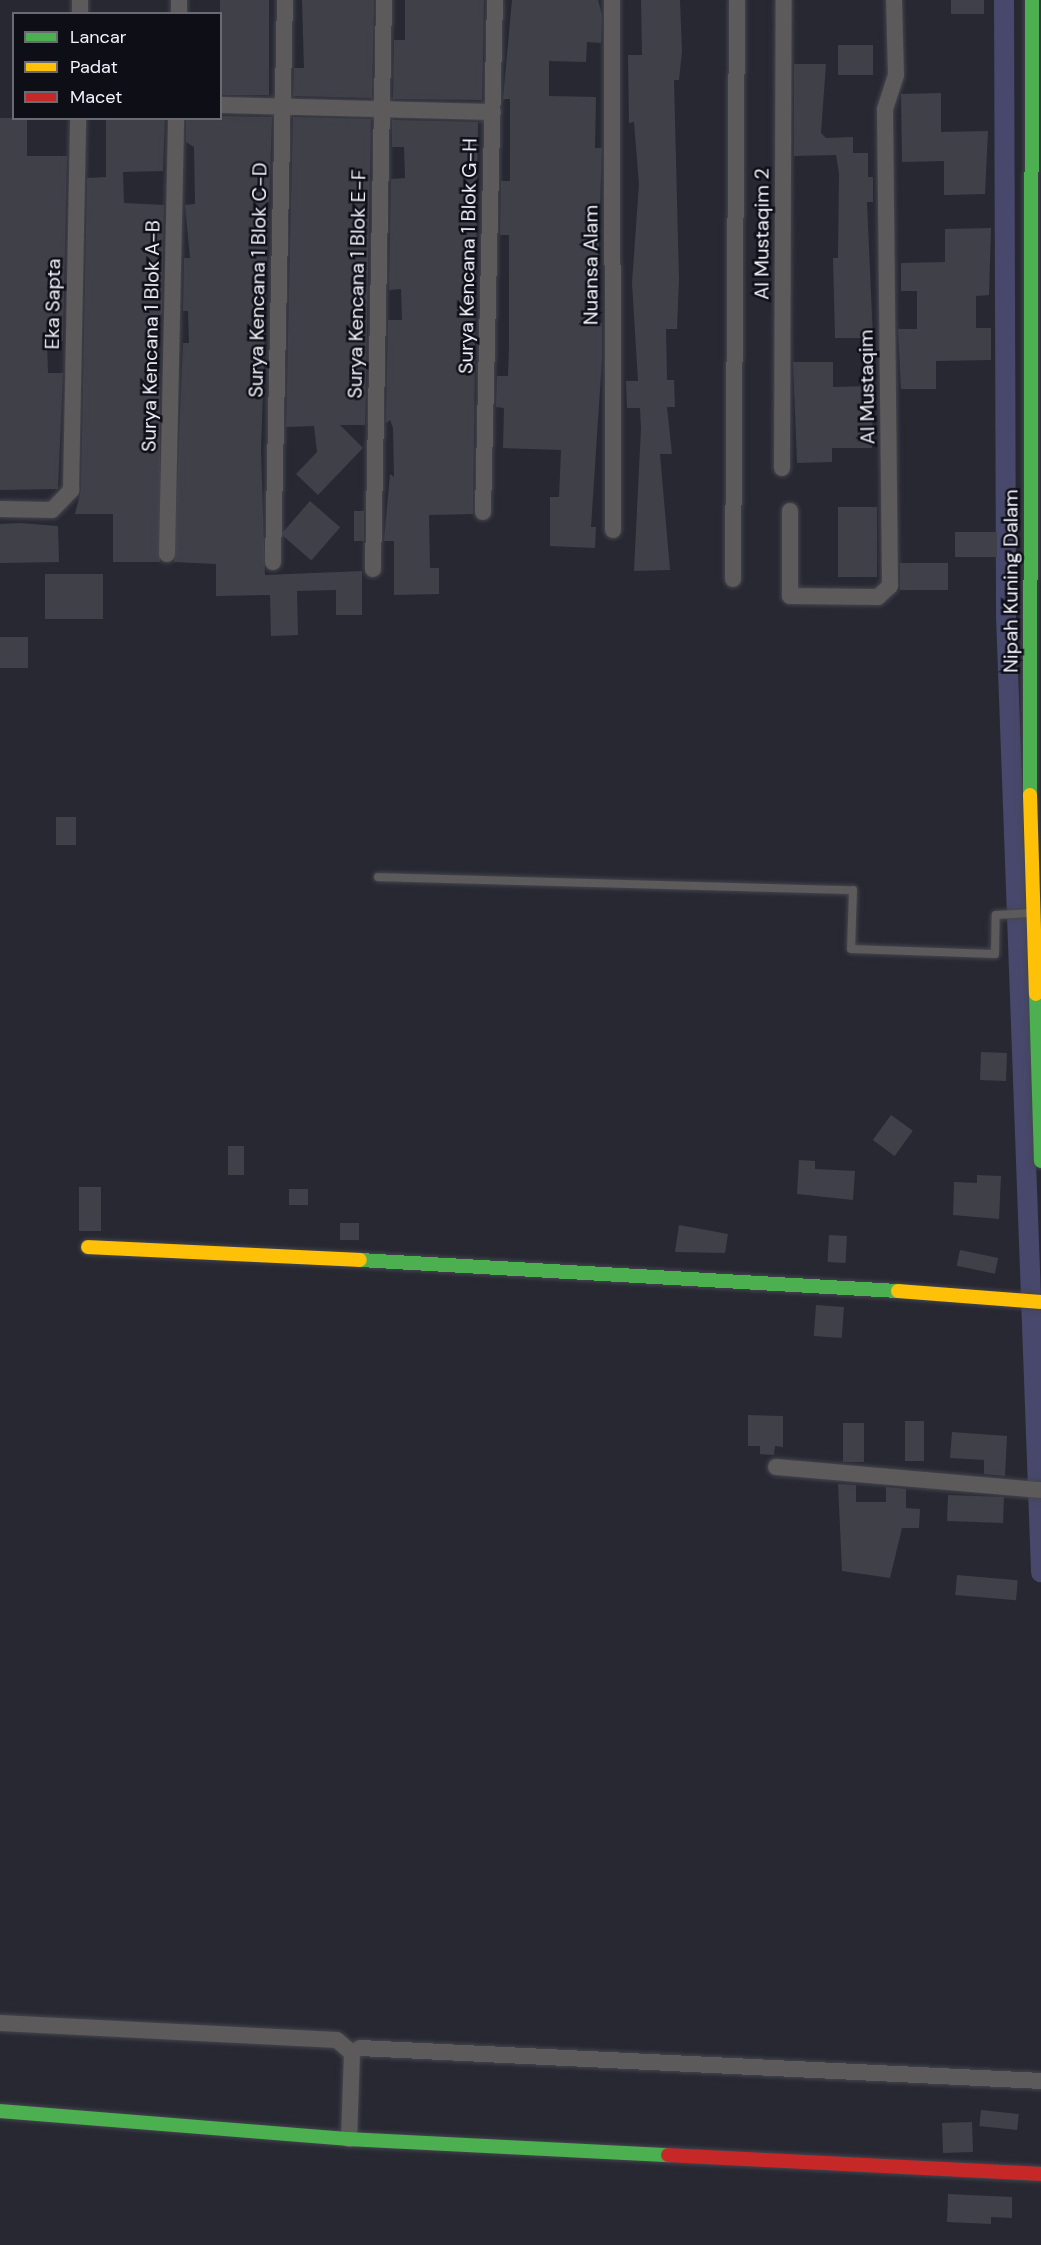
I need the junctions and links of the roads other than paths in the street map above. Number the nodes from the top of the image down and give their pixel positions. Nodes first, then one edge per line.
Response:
1 (285, 0) edge
2 (384, 0) edge
3 (495, 0) edge
4 (612, 0) edge
5 (738, 0) edge
6 (783, 0) edge
7 (894, 0) edge
8 (1032, 0) edge
9 (222, 105) edge
10 (283, 107) junction
11 (382, 109) junction
12 (493, 111) junction
13 (78, 120) edge
14 (176, 120) edge
15 (782, 468) dead end
16 (0, 509) edge
17 (790, 511) dead end
18 (483, 512) dead end
19 (613, 530) dead end
20 (167, 554) dead end
21 (273, 562) dead end
22 (373, 569) dead end
23 (733, 579) dead end
24 (378, 877) dead end
25 (1034, 914) edge
26 (1039, 1043) edge
27 (1041, 1161) edge
28 (88, 1247) dead end
29 (1041, 1302) edge
30 (776, 1467) dead end
31 (1035, 1490) edge
32 (0, 2023) edge
33 (360, 2048) dead end
34 (1041, 2081) edge
35 (0, 2111) edge
36 (349, 2139) junction
37 (1041, 2175) edge

1 - 10 street, Surya Kencana 1 Blok C-D
2 - 11 street, Surya Kencana 1 Blok E-F
3 - 12 street, Surya Kencana 1 Blok G-H
4 - 19 street, Nuansa Alam
5 - 23 street
6 - 15 street, Al Mustaqim 2
7 - 17 street, Al Mustaqim
8 - 25 street, Nipah Kuning Dalam
9 - 10 street
10 - 11 street
10 - 21 street, Surya Kencana 1 Blok C-D
11 - 12 street
11 - 22 street, Surya Kencana 1 Blok E-F
12 - 18 street, Surya Kencana 1 Blok G-H
13 - 16 street, Eka Sapta
14 - 20 street, Surya Kencana 1 Blok A-B
24 - 25 lane
25 - 26 street, Nipah Kuning Dalam
26 - 27 street, Nipah Kuning Dalam
28 - 29 street
30 - 31 street
32 - 36 street
33 - 34 street
35 - 36 street
36 - 37 street

